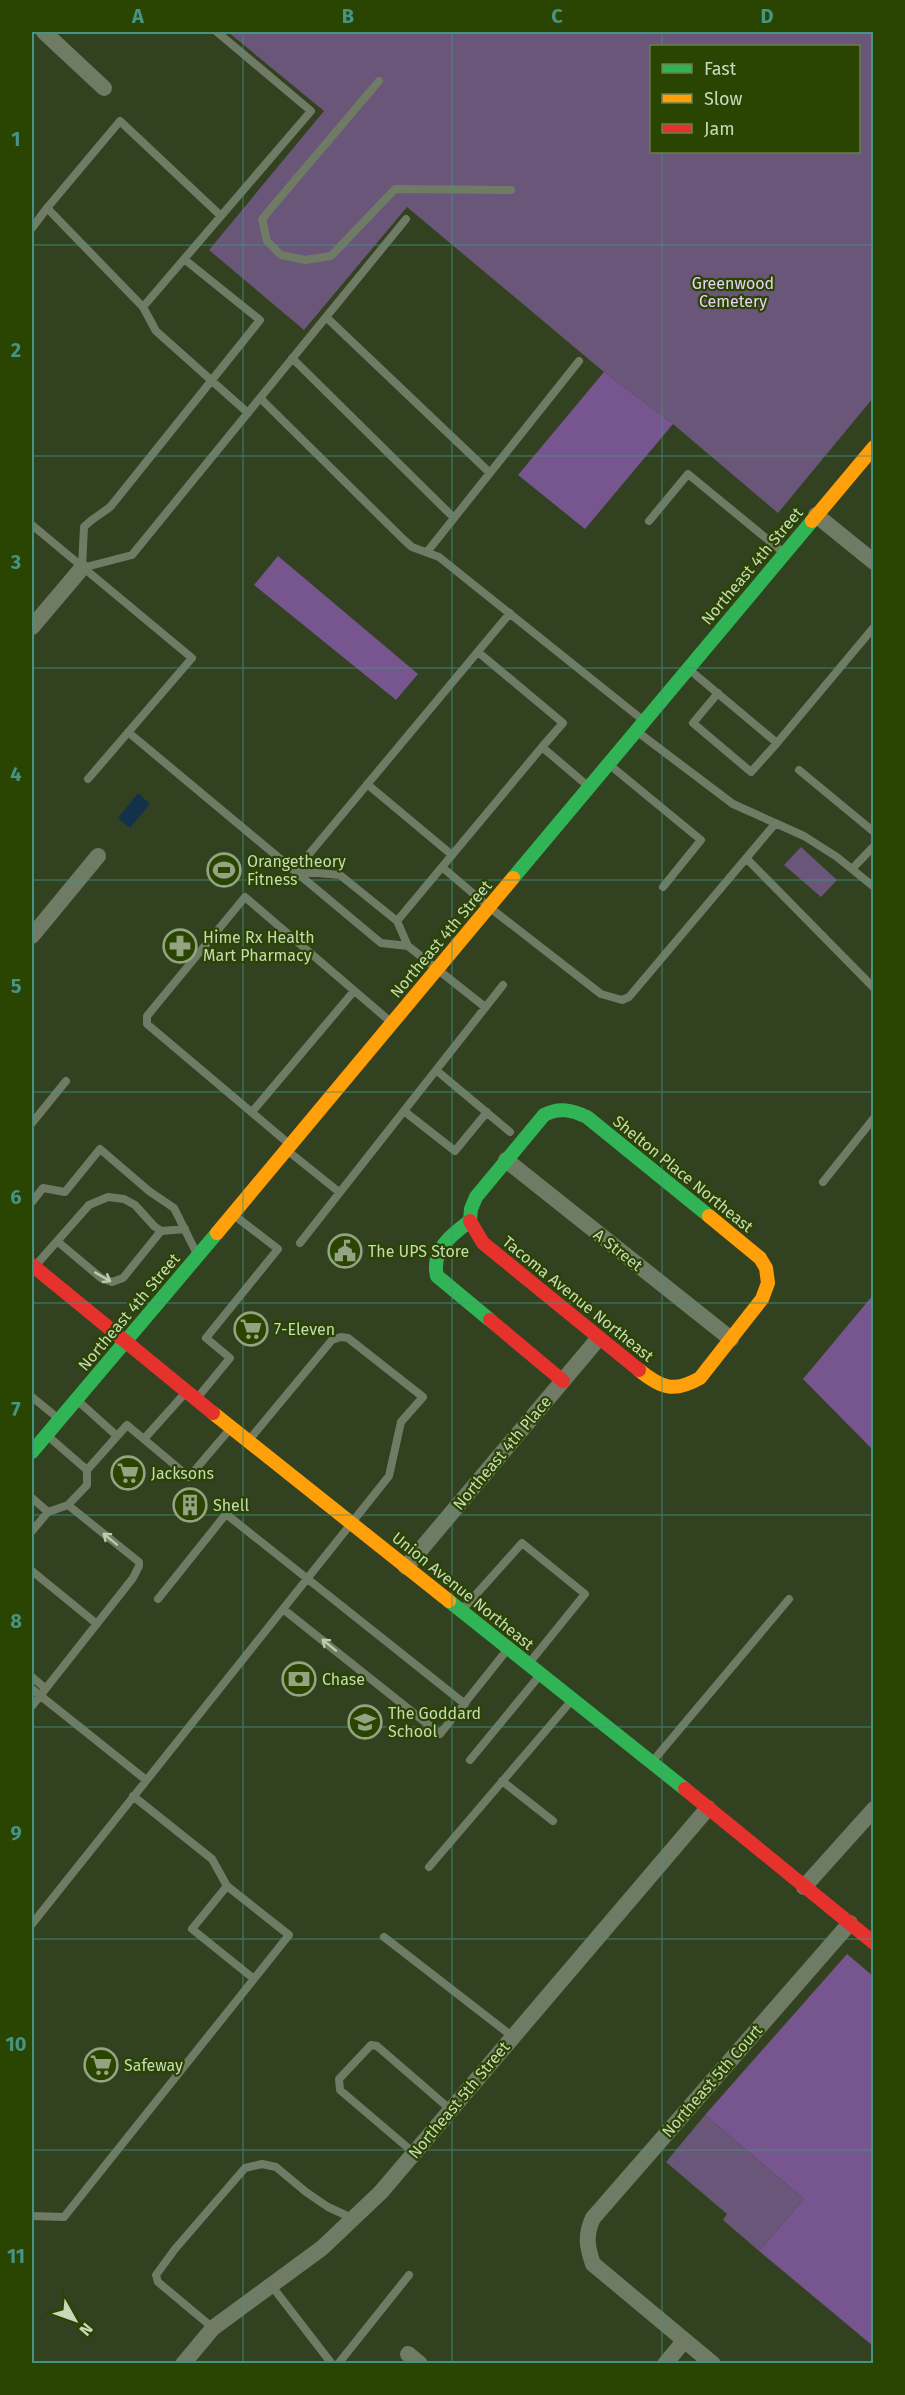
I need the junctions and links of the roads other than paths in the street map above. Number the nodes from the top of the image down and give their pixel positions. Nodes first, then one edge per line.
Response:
1 (44, 32) edge
2 (217, 32) edge
3 (379, 81) dead end
4 (104, 88) dead end
5 (511, 190) dead end
6 (47, 208) junction
7 (221, 216) junction
8 (406, 219) dead end
9 (32, 228) edge
10 (184, 259) junction
11 (143, 307) junction
12 (326, 317) junction
13 (292, 358) junction
14 (579, 361) dead end
15 (211, 380) junction
16 (260, 398) junction
17 (248, 413) junction
18 (873, 447) edge
19 (490, 473) junction
20 (816, 515) junction
21 (454, 518) junction
22 (649, 521) dead end
23 (32, 525) edge
24 (427, 552) junction
25 (784, 554) junction
26 (873, 562) edge
27 (82, 568) junction
28 (510, 614) junction
29 (32, 627) edge
30 (873, 627) edge
31 (478, 652) junction
32 (688, 668) junction
33 (718, 693) junction
34 (640, 726) junction
35 (128, 732) junction
36 (777, 742) junction
37 (542, 747) junction
38 (609, 764) junction
39 (799, 770) dead end
40 (88, 779) dead end
41 (367, 784) junction
42 (589, 787) junction
43 (775, 824) junction
44 (873, 832) edge
45 (873, 846) edge
46 (452, 855) junction
47 (98, 856) dead end
48 (746, 858) junction
49 (442, 867) junction
50 (852, 869) junction
51 (295, 871) junction
52 (663, 887) dead end
53 (873, 887) edge
54 (489, 907) junction
55 (397, 921) junction
56 (32, 936) edge
57 (408, 946) junction
58 (437, 970) junction
59 (503, 985) dead end
60 (873, 988) edge
61 (354, 991) junction
62 (485, 1008) junction
63 (392, 1023) junction
64 (436, 1070) junction
65 (66, 1081) dead end
66 (404, 1111) junction
67 (252, 1112) junction
68 (486, 1112) junction
69 (873, 1118) edge
70 (32, 1123) edge
71 (510, 1132) dead end
72 (289, 1147) junction
73 (506, 1161) junction
74 (822, 1182) dead end
75 (339, 1192) junction
76 (32, 1202) edge
77 (232, 1214) junction
78 (470, 1221) junction
79 (185, 1229) junction
80 (161, 1231) junction
81 (57, 1241) junction
82 (300, 1243) dead end
83 (198, 1255) junction
84 (33, 1266) edge
85 (598, 1339) junction
86 (731, 1339) junction
87 (125, 1343) junction
88 (562, 1381) junction
89 (32, 1396) edge
90 (191, 1396) junction
91 (76, 1400) junction
92 (59, 1420) junction
93 (231, 1428) junction
94 (46, 1435) junction
95 (117, 1436) junction
96 (144, 1439) junction
97 (248, 1441) junction
98 (32, 1452) edge
99 (87, 1470) junction
100 (32, 1498) edge
101 (68, 1505) junction
102 (48, 1512) junction
103 (351, 1523) junction
104 (32, 1531) edge
105 (406, 1567) junction
106 (32, 1571) edge
107 (307, 1578) junction
108 (158, 1599) dead end
109 (789, 1599) dead end
110 (283, 1609) junction
111 (461, 1611) junction
112 (97, 1624) junction
113 (508, 1649) junction
114 (528, 1664) junction
115 (541, 1674) junction
116 (32, 1677) edge
117 (45, 1688) junction
118 (32, 1689) edge
119 (39, 1696) junction
120 (572, 1700) junction
121 (465, 1704) junction
122 (32, 1706) edge
123 (470, 1760) dead end
124 (651, 1763) junction
125 (146, 1780) junction
126 (502, 1781) junction
127 (133, 1796) junction
128 (708, 1808) junction
129 (873, 1809) edge
130 (553, 1821) dead end
131 (429, 1867) dead end
132 (227, 1886) junction
133 (804, 1887) junction
134 (850, 1923) junction
135 (32, 1924) edge
136 (384, 1937) dead end
137 (873, 1943) edge
138 (254, 1979) junction
139 (513, 2037) junction
140 (451, 2110) junction
141 (414, 2153) junction
142 (32, 2216) edge
143 (354, 2219) junction
144 (409, 2275) dead end
145 (270, 2284) junction
146 (213, 2328) junction
147 (684, 2341) junction
148 (183, 2364) edge
149 (332, 2364) edge
150 (338, 2364) edge
151 (665, 2364) edge
152 (712, 2364) edge

1 - 4 street
2 - 7 lane
3 - 5 lane
6 - 7 lane
6 - 9 lane
6 - 11 lane
7 - 10 lane
8 - 12 lane
10 - 11 lane
10 - 15 lane
11 - 15 lane
12 - 13 lane
12 - 19 lane
13 - 16 lane
13 - 21 lane
14 - 19 lane
15 - 17 lane
15 - 27 lane
16 - 17 lane
16 - 24 lane
17 - 27 lane
18 - 20 street, Northeast 4th Street
19 - 21 lane
20 - 25 street, Northeast 4th Street
20 - 26 street
21 - 24 lane
22 - 25 lane
23 - 27 lane
24 - 28 lane
25 - 32 street, Northeast 4th Street
27 - 29 street
27 - 35 lane
28 - 31 lane
28 - 34 lane
30 - 36 lane
31 - 37 lane
31 - 41 lane
32 - 33 lane
32 - 34 street, Northeast 4th Street
33 - 36 lane
33 - 36 lane
34 - 38 street, Northeast 4th Street
34 - 43 lane
35 - 40 lane
35 - 51 lane
37 - 42 lane
37 - 46 lane
38 - 42 street, Northeast 4th Street
38 - 52 lane
39 - 44 lane
41 - 46 lane
41 - 51 lane
42 - 54 street, Northeast 4th Street
43 - 48 lane
43 - 50 lane
45 - 50 lane
46 - 49 lane
47 - 56 street
48 - 54 lane
48 - 60 lane
49 - 54 lane
49 - 55 lane
50 - 53 lane
51 - 55 lane
51 - 57 lane
54 - 58 street, Northeast 4th Street
55 - 57 lane
57 - 58 lane
58 - 62 lane
58 - 63 street, Northeast 4th Street
59 - 62 lane
61 - 63 lane
61 - 67 lane
61 - 67 lane
62 - 64 lane
63 - 72 street, Northeast 4th Street
64 - 66 lane
64 - 68 lane
65 - 70 lane
66 - 68 lane
66 - 75 lane
67 - 72 lane
68 - 71 lane
69 - 74 lane
72 - 75 lane
72 - 77 street, Northeast 4th Street
73 - 78 street
73 - 86 street, A Street
73 - 86 street, Shelton Place Northeast
75 - 82 lane
76 - 79 lane
77 - 83 street, Northeast 4th Street
77 - 90 lane
78 - 85 street, Tacoma Avenue Northeast
78 - 88 street
79 - 80 lane
79 - 83 lane
80 - 81 lane
81 -> 80 lane
81 - 84 lane
83 - 87 street, Northeast 4th Street
84 - 87 street, Union Avenue Northeast
85 - 86 street, Tacoma Avenue Northeast
85 - 88 street, Northeast 4th Place
87 - 90 street, Union Avenue Northeast
87 - 91 street, Northeast 4th Street
88 - 105 street, Northeast 4th Place
89 - 92 lane
90 - 93 street, Union Avenue Northeast
90 - 96 lane
91 - 92 street, Northeast 4th Street
91 - 95 lane
92 - 94 street, Northeast 4th Street
93 - 96 lane
93 - 97 street, Union Avenue Northeast
94 - 98 street, Northeast 4th Street
94 - 99 lane
95 - 96 lane
95 - 99 lane
97 - 103 street, Union Avenue Northeast
97 - 103 lane
99 - 101 lane
100 - 102 lane
101 - 102 lane
112 -> 101 lane
102 - 104 lane
103 - 105 street, Union Avenue Northeast
103 - 107 lane
105 - 111 street, Union Avenue Northeast
106 - 112 lane
107 - 108 lane
107 - 110 lane
107 - 121 lane
109 - 124 lane
121 -> 110 lane
110 - 125 lane
111 - 113 street, Union Avenue Northeast
111 - 114 lane
112 - 117 lane
113 - 114 street, Union Avenue Northeast
113 - 121 lane
114 - 115 street, Union Avenue Northeast
115 - 120 street, Union Avenue Northeast
115 - 123 lane
116 - 117 lane
117 - 119 lane
118 - 119 lane
119 - 122 lane
119 - 125 lane
120 - 124 street, Union Avenue Northeast
120 - 126 lane
124 - 128 street, Union Avenue Northeast
125 - 127 lane
126 - 130 lane
126 - 131 lane
127 - 132 lane
127 - 135 lane
128 - 133 street, Union Avenue Northeast
128 - 139 street, Northeast 5th Street
129 - 133 street
132 - 138 lane
132 - 138 lane
133 - 134 street, Union Avenue Northeast
134 - 137 street, Union Avenue Northeast
134 - 147 street, Northeast 5th Court
136 - 139 lane
138 - 142 lane
139 - 140 street, Northeast 5th Street
140 - 141 street, Northeast 5th Street
140 - 141 lane
141 - 143 street, Northeast 5th Street
143 - 145 street, Northeast 5th Street
143 - 146 lane
144 - 150 lane
145 - 146 street, Northeast 5th Street
145 - 149 lane
146 - 148 street, Northeast 5th Street
147 - 151 street
147 - 152 street

